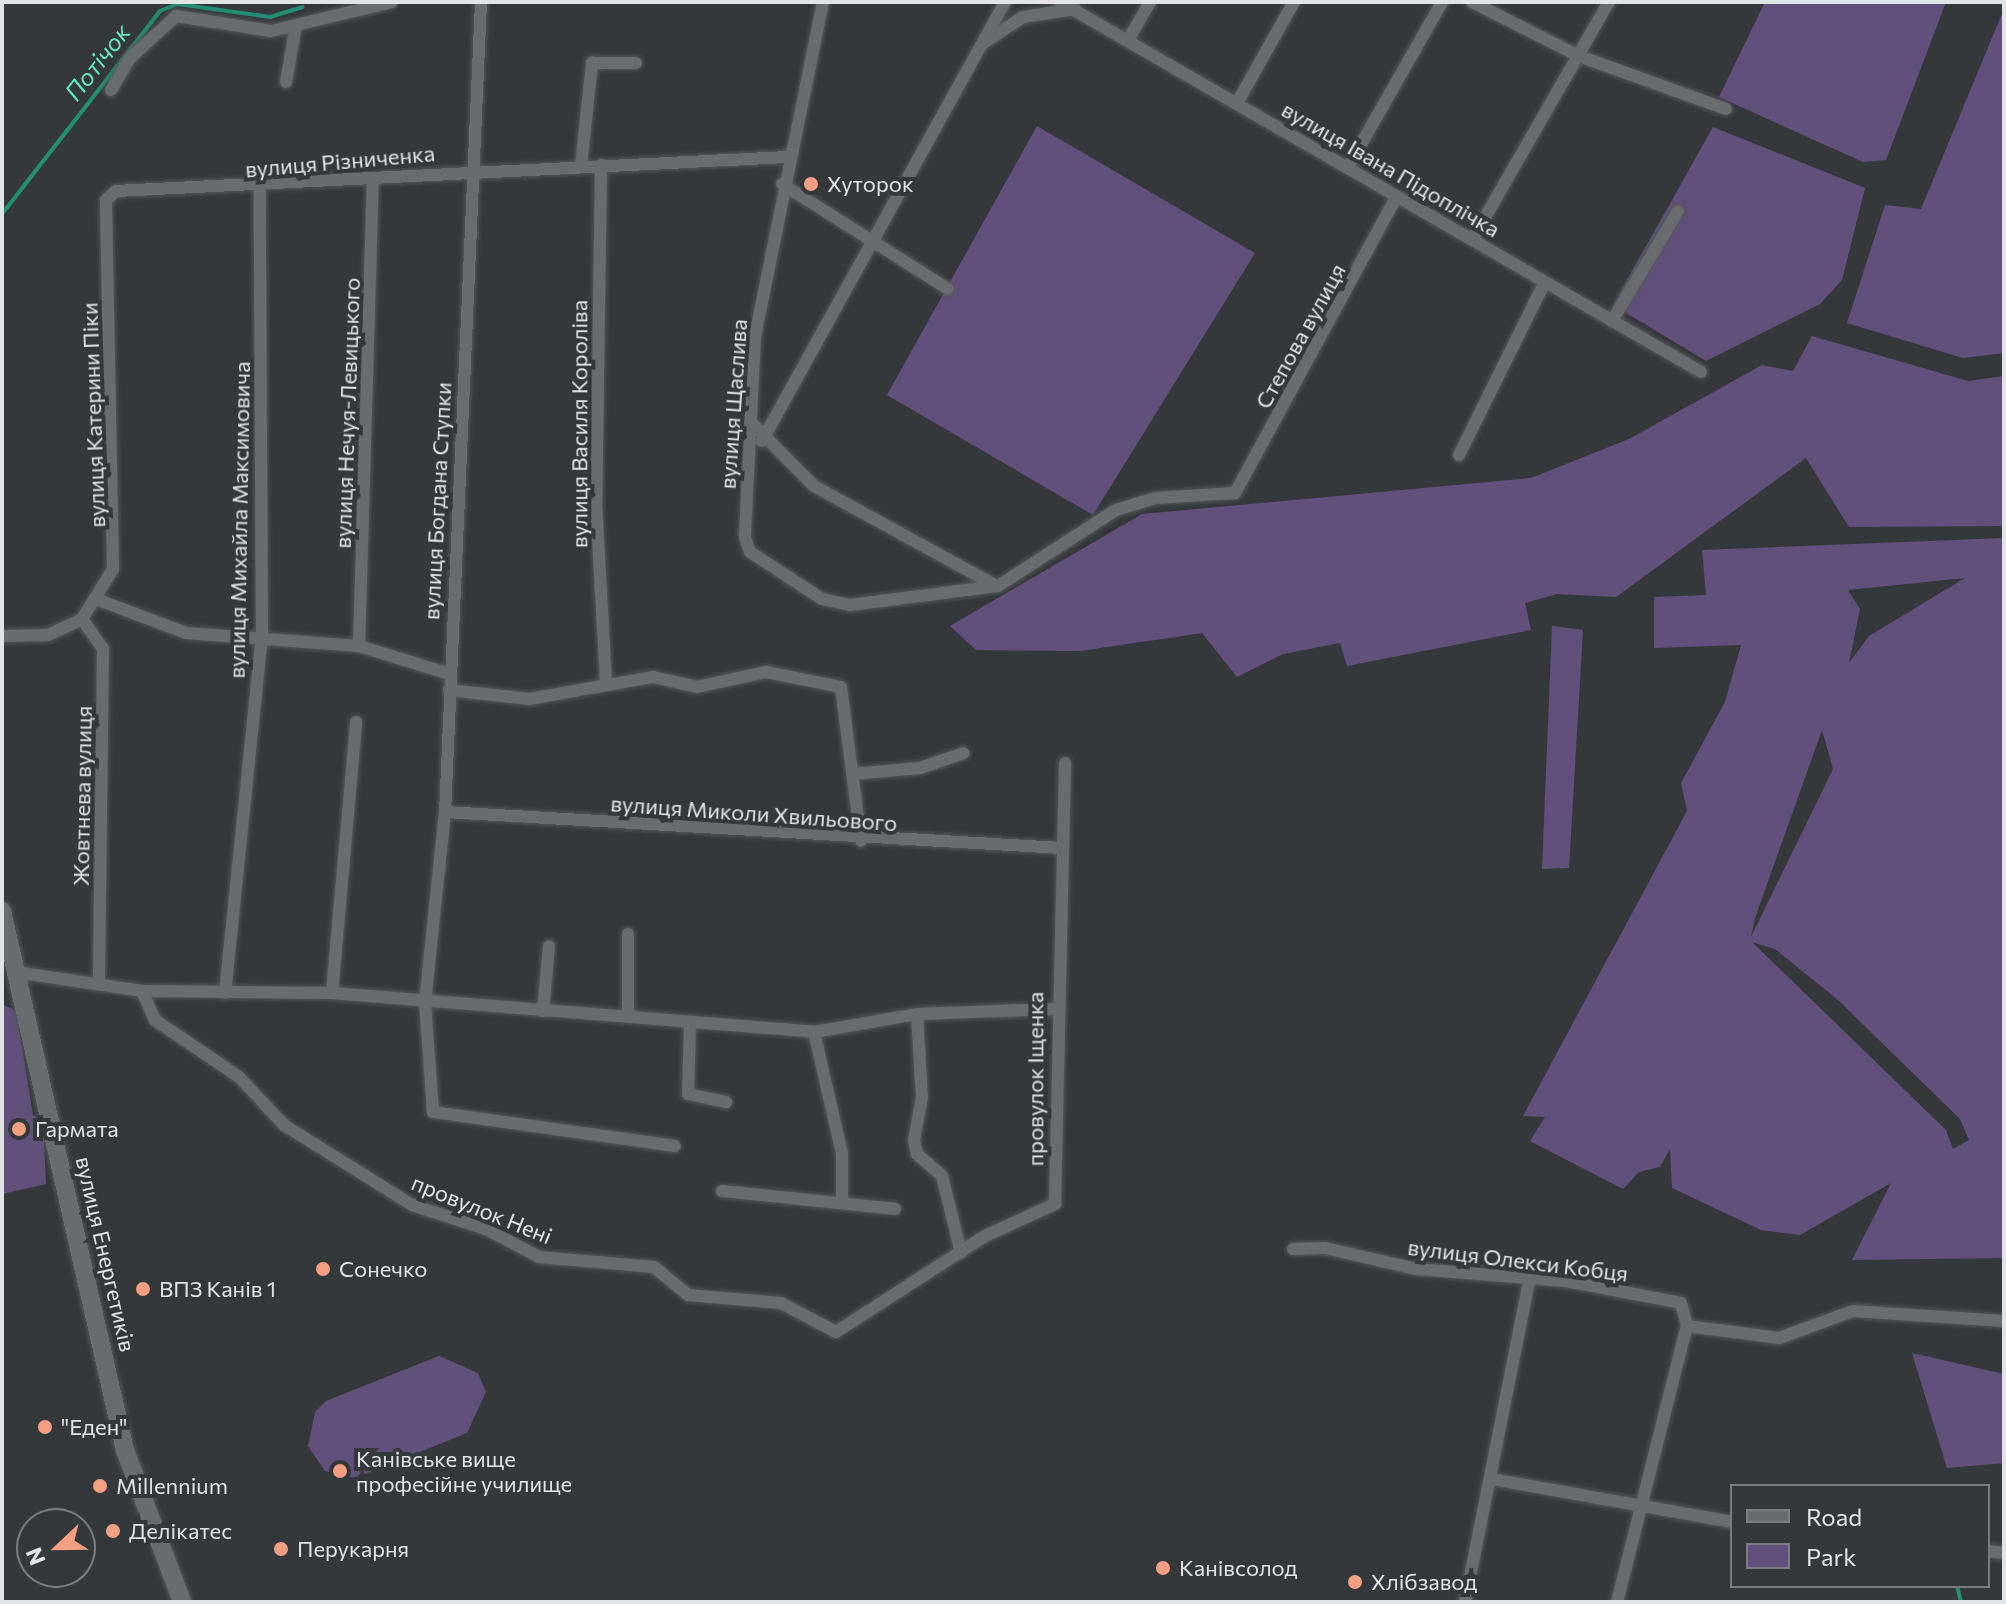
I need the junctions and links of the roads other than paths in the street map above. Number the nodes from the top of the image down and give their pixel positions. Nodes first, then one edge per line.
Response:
1 (392, 2) edge
2 (481, 2) edge
3 (823, 2) edge
4 (1005, 2) edge
5 (1060, 2) edge
6 (1150, 2) edge
7 (1294, 2) edge
8 (1442, 2) edge
9 (1472, 2) edge
10 (1609, 2) edge
11 (316, 8) edge
12 (1075, 9) junction
13 (296, 26) junction
14 (1128, 40) junction
15 (980, 46) junction
16 (1579, 56) junction
17 (636, 63) dead end
18 (286, 82) dead end
19 (111, 90) dead end
20 (1237, 103) junction
21 (1726, 109) dead end
22 (787, 157) junction
23 (601, 165) junction
24 (581, 166) junction
25 (1348, 167) junction
26 (472, 169) junction
27 (373, 180) junction
28 (782, 184) junction
29 (260, 189) junction
30 (1397, 196) junction
31 (106, 200) joint
32 (1678, 211) dead end
33 (872, 238) junction
34 (1472, 240) junction
35 (1545, 282) junction
36 (948, 289) dead end
37 (1612, 321) junction
38 (1701, 372) dead end
39 (748, 419) junction
40 (762, 441) junction
41 (1459, 455) dead end
42 (998, 586) junction
43 (96, 599) junction
44 (82, 619) junction
45 (2, 636) edge
46 (262, 637) junction
47 (359, 646) junction
48 (450, 674) junction
49 (606, 683) junction
50 (449, 690) junction
51 (356, 722) dead end
52 (964, 753) dead end
53 (1065, 763) dead end
54 (852, 774) junction
55 (445, 812) junction
56 (861, 841) junction
57 (1061, 848) junction
58 (2, 911) edge
59 (628, 934) dead end
60 (549, 946) dead end
61 (15, 972) junction
62 (99, 980) junction
63 (142, 991) junction
64 (225, 993) junction
65 (332, 993) junction
66 (425, 1002) junction
67 (1054, 1009) junction
68 (543, 1011) junction
69 (917, 1014) junction
70 (628, 1017) junction
71 (690, 1022) junction
72 (814, 1032) junction
73 (726, 1102) dead end
74 (675, 1146) dead end
75 (722, 1191) dead end
76 (842, 1201) junction
77 (895, 1209) dead end
78 (1293, 1249) dead end
79 (961, 1253) junction
80 (1529, 1282) junction
81 (2004, 1321) edge
82 (1687, 1326) junction
83 (836, 1332) joint
84 (1491, 1479) junction
85 (1639, 1511) junction
86 (1730, 1522) edge
87 (182, 1602) edge
88 (1465, 1602) edge
89 (1617, 1602) edge

1 - 11 street
2 - 26 street, вулиця Богдана Ступки
3 - 22 street, вулиця Щаслива
4 - 15 street
5 - 12 street, вулиця Івана Підоплічка
6 - 14 street
7 - 20 street
8 - 25 street
9 - 16 street
10 - 16 street
11 - 13 street
12 - 14 street, вулиця Івана Підоплічка
12 - 15 street
13 - 18 street
13 - 19 street
14 - 20 street, вулиця Івана Підоплічка
15 - 33 street
16 - 21 street
16 - 34 street
17 - 24 street
20 - 25 street, вулиця Івана Підоплічка
22 - 23 street, вулиця Різниченка
22 - 28 street, вулиця Щаслива
23 - 24 street, вулиця Різниченка
23 - 49 street, вулиця Василя Короліва
24 - 26 street, вулиця Різниченка
25 - 30 street, вулиця Івана Підоплічка
26 - 27 street, вулиця Різниченка
26 - 48 street, вулиця Богдана Ступки
27 - 29 street, вулиця Різниченка
27 - 47 street, вулиця Нечуя-Левицького
28 - 33 street
28 - 39 street, вулиця Щаслива
29 - 31 street, вулиця Різниченка
29 - 46 street, вулиця Михайла Максимовича
30 - 34 street, вулиця Івана Підоплічка
30 - 42 street, Степова вулиця
31 - 43 street, вулиця Катерини Піки
32 - 37 street
33 - 36 street
33 - 40 street
34 - 35 street, вулиця Івана Підоплічка
35 - 37 street, вулиця Івана Підоплічка
35 - 41 street
37 - 38 street, вулиця Івана Підоплічка
39 - 40 street
39 - 42 street, вулиця Щаслива
40 - 42 street
43 - 44 street, вулиця Катерини Піки
43 - 46 street
44 - 45 street
44 - 62 street, Жовтнева вулиця
46 - 47 street
46 - 64 street, вулиця Михайла Максимовича
47 - 48 street
48 - 50 street, вулиця Богдана Ступки
49 - 50 street
49 - 54 street
50 - 55 street, вулиця Богдана Ступки
51 - 65 street
52 - 54 street
53 - 57 street, провулок Іщенка
54 - 56 street
55 - 56 street, вулиця Миколи Хвильового
55 - 66 street, вулиця Богдана Ступки
56 - 57 street, вулиця Миколи Хвильового
57 - 67 street, провулок Іщенка
58 - 61 main road, вулиця Енергетиків
59 - 70 street
60 - 68 street
61 - 62 street
61 - 87 main road, вулиця Енергетиків
62 - 63 street
63 - 64 street
63 - 83 street, провулок Нені
64 - 65 street
65 - 66 street
66 - 68 street
66 - 74 street, вулиця Богдана Ступки
67 - 69 street
67 - 79 street, провулок Іщенка
68 - 70 street
69 - 72 street
69 - 79 street
70 - 71 street
71 - 72 street
71 - 73 street
72 - 76 street
75 - 76 street
76 - 77 street
78 - 80 street, вулиця Олекси Кобця
79 - 83 street, провулок Іщенка
80 - 82 street, вулиця Олекси Кобця
80 - 84 street
81 - 82 street
82 - 85 street
84 - 85 street
84 - 88 street
85 - 86 street
85 - 89 street

